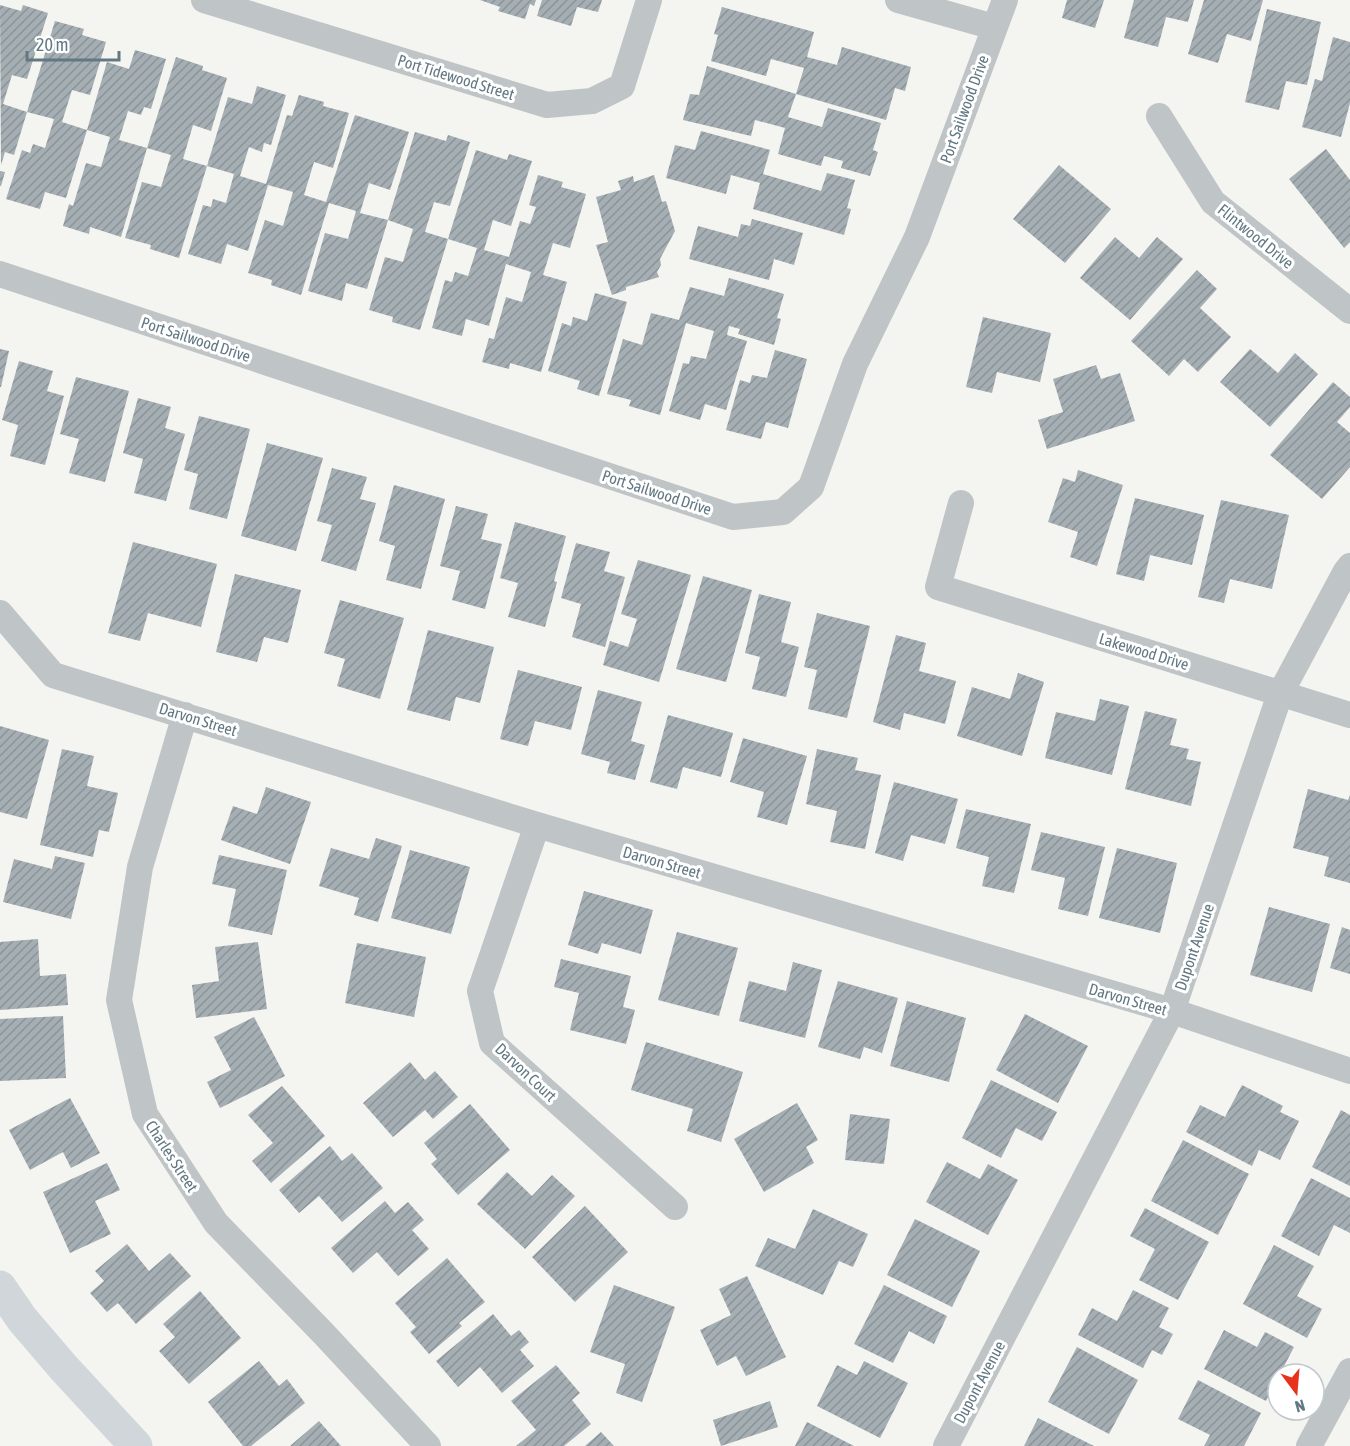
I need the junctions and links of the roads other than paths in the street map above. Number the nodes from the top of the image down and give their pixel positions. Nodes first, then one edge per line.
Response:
1 (204, 0) edge
2 (649, 0) edge
3 (898, 0) edge
4 (1005, 0) edge
5 (994, 27) junction
6 (1159, 116) dead end
7 (0, 274) edge
8 (1350, 311) edge
9 (961, 503) dead end
10 (1350, 566) edge
11 (0, 612) edge
12 (1280, 694) junction
13 (1350, 714) edge
14 (185, 715) junction
15 (537, 825) junction
16 (1172, 1011) junction
17 (1350, 1071) edge
18 (675, 1208) dead end
19 (0, 1287) edge
20 (1350, 1371) edge
21 (136, 1446) edge
22 (428, 1446) edge
23 (946, 1446) edge
24 (1309, 1446) edge

1 - 2 street, Port Tidewood Street
3 - 5 street
4 - 5 street, Port Sailwood Drive
5 - 7 street, Port Sailwood Drive
6 - 8 street, Flintwood Drive
9 - 12 street, Lakewood Drive
10 - 12 street, Dupont Avenue
11 - 14 street, Darvon Street
12 - 13 street, Lakewood Drive
12 - 16 street, Dupont Avenue
14 - 15 street, Darvon Street
14 - 22 street, Charles Street
15 - 16 street, Darvon Street
15 - 18 street, Darvon Court
16 - 17 street, Darvon Street
16 - 23 street, Dupont Avenue
19 - 21 highway
20 - 24 street

